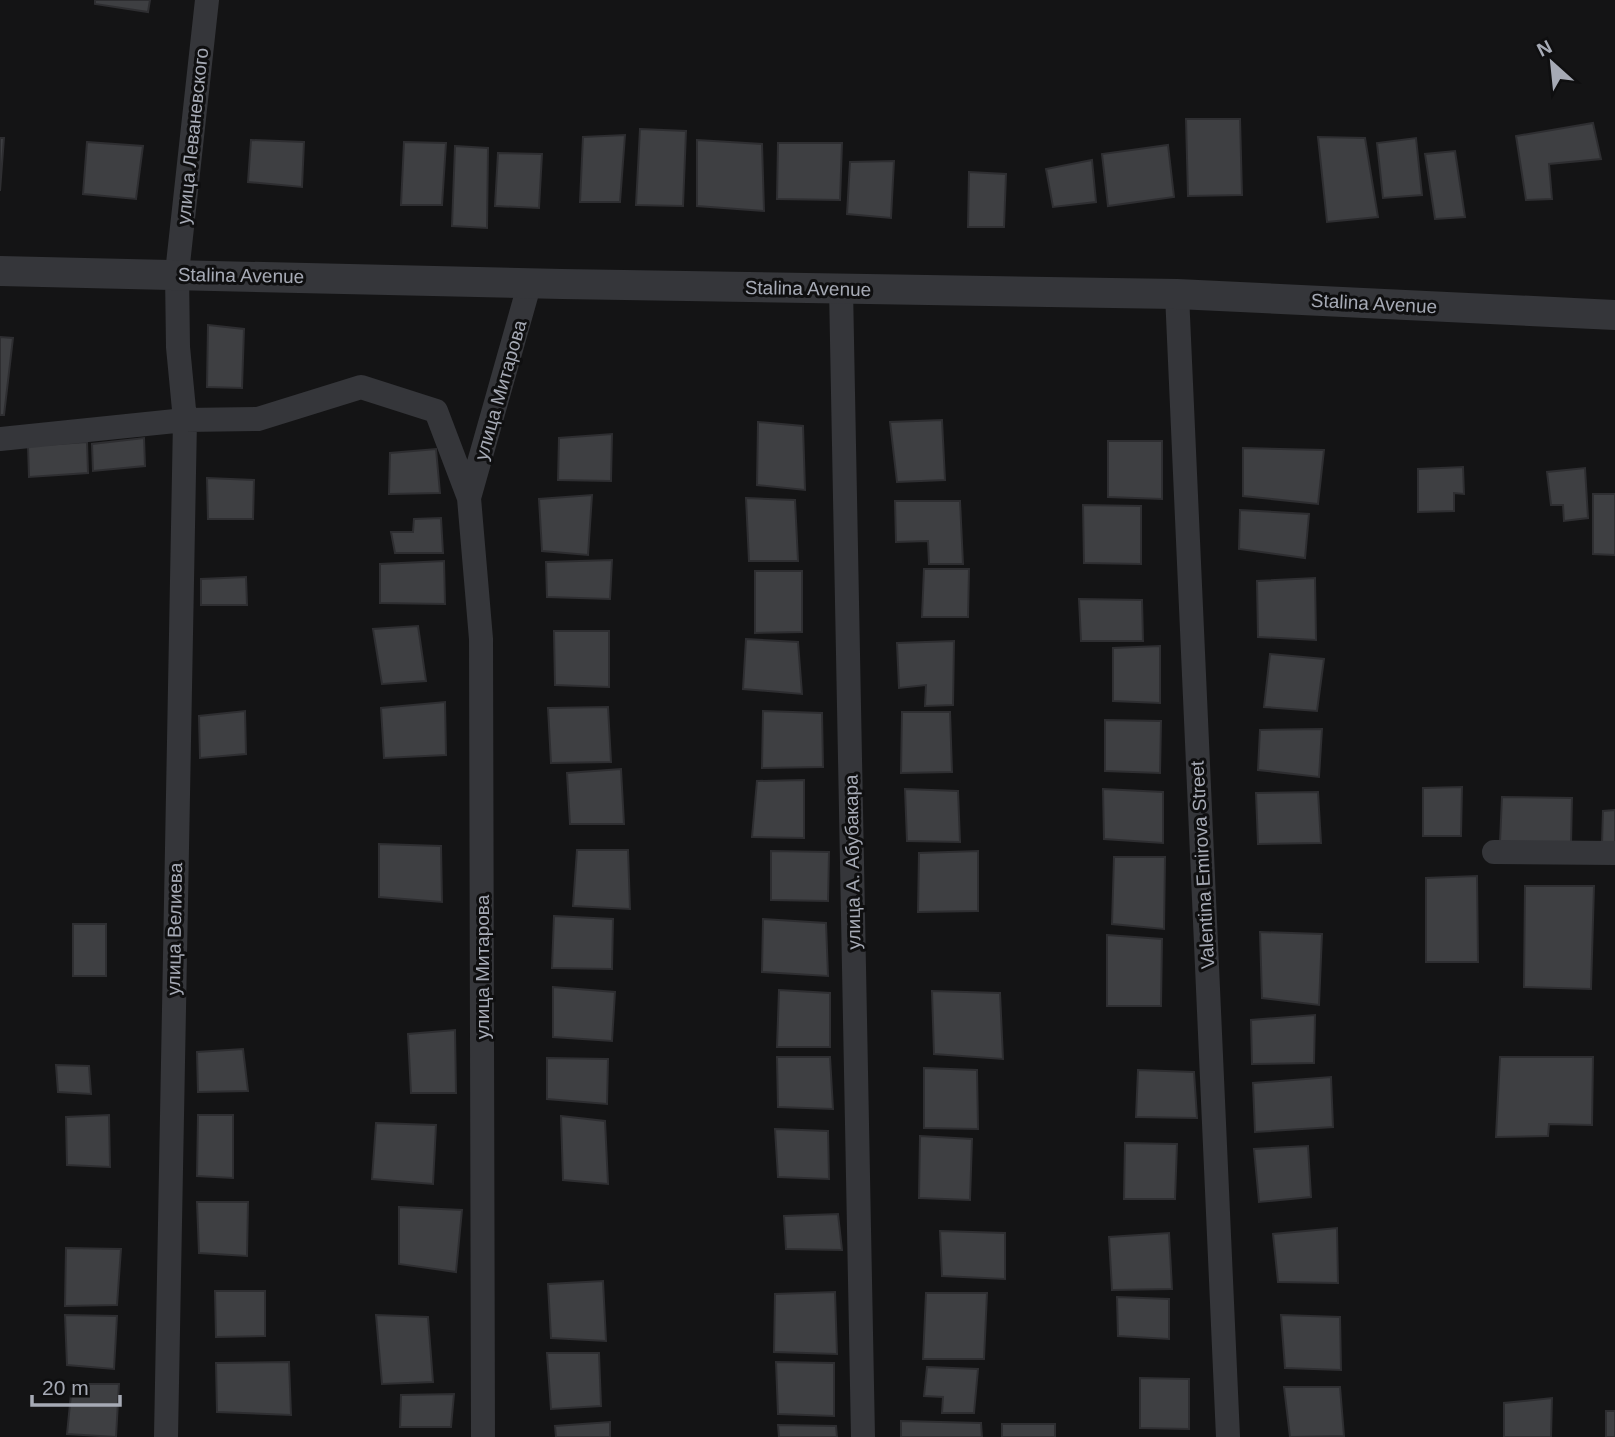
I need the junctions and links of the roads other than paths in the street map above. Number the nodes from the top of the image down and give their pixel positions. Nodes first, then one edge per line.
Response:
1 (207, 0) edge
2 (0, 271) edge
3 (177, 273) junction
4 (530, 282) junction
5 (841, 288) junction
6 (1177, 294) junction
7 (1615, 315) edge
8 (185, 420) junction
9 (0, 439) edge
10 (469, 498) junction
11 (1494, 852) dead end
12 (1615, 853) edge
13 (166, 1437) edge
14 (483, 1437) edge
15 (863, 1437) edge
16 (1227, 1437) edge

1 - 3 street, улица Леваневского
2 - 3 street, Stalina Avenue
3 - 4 street, Stalina Avenue
3 - 8 street
4 - 5 street, Stalina Avenue
4 - 10 street, улица Митарова
5 - 6 street, Stalina Avenue
5 - 15 street, улица А. Абубакара
6 - 7 street, Stalina Avenue
6 - 16 street, Valentina Emirova Street
8 - 9 street
8 - 10 street, улица Митарова
8 - 13 street, улица Велиева
10 - 14 street, улица Митарова
11 - 12 street

